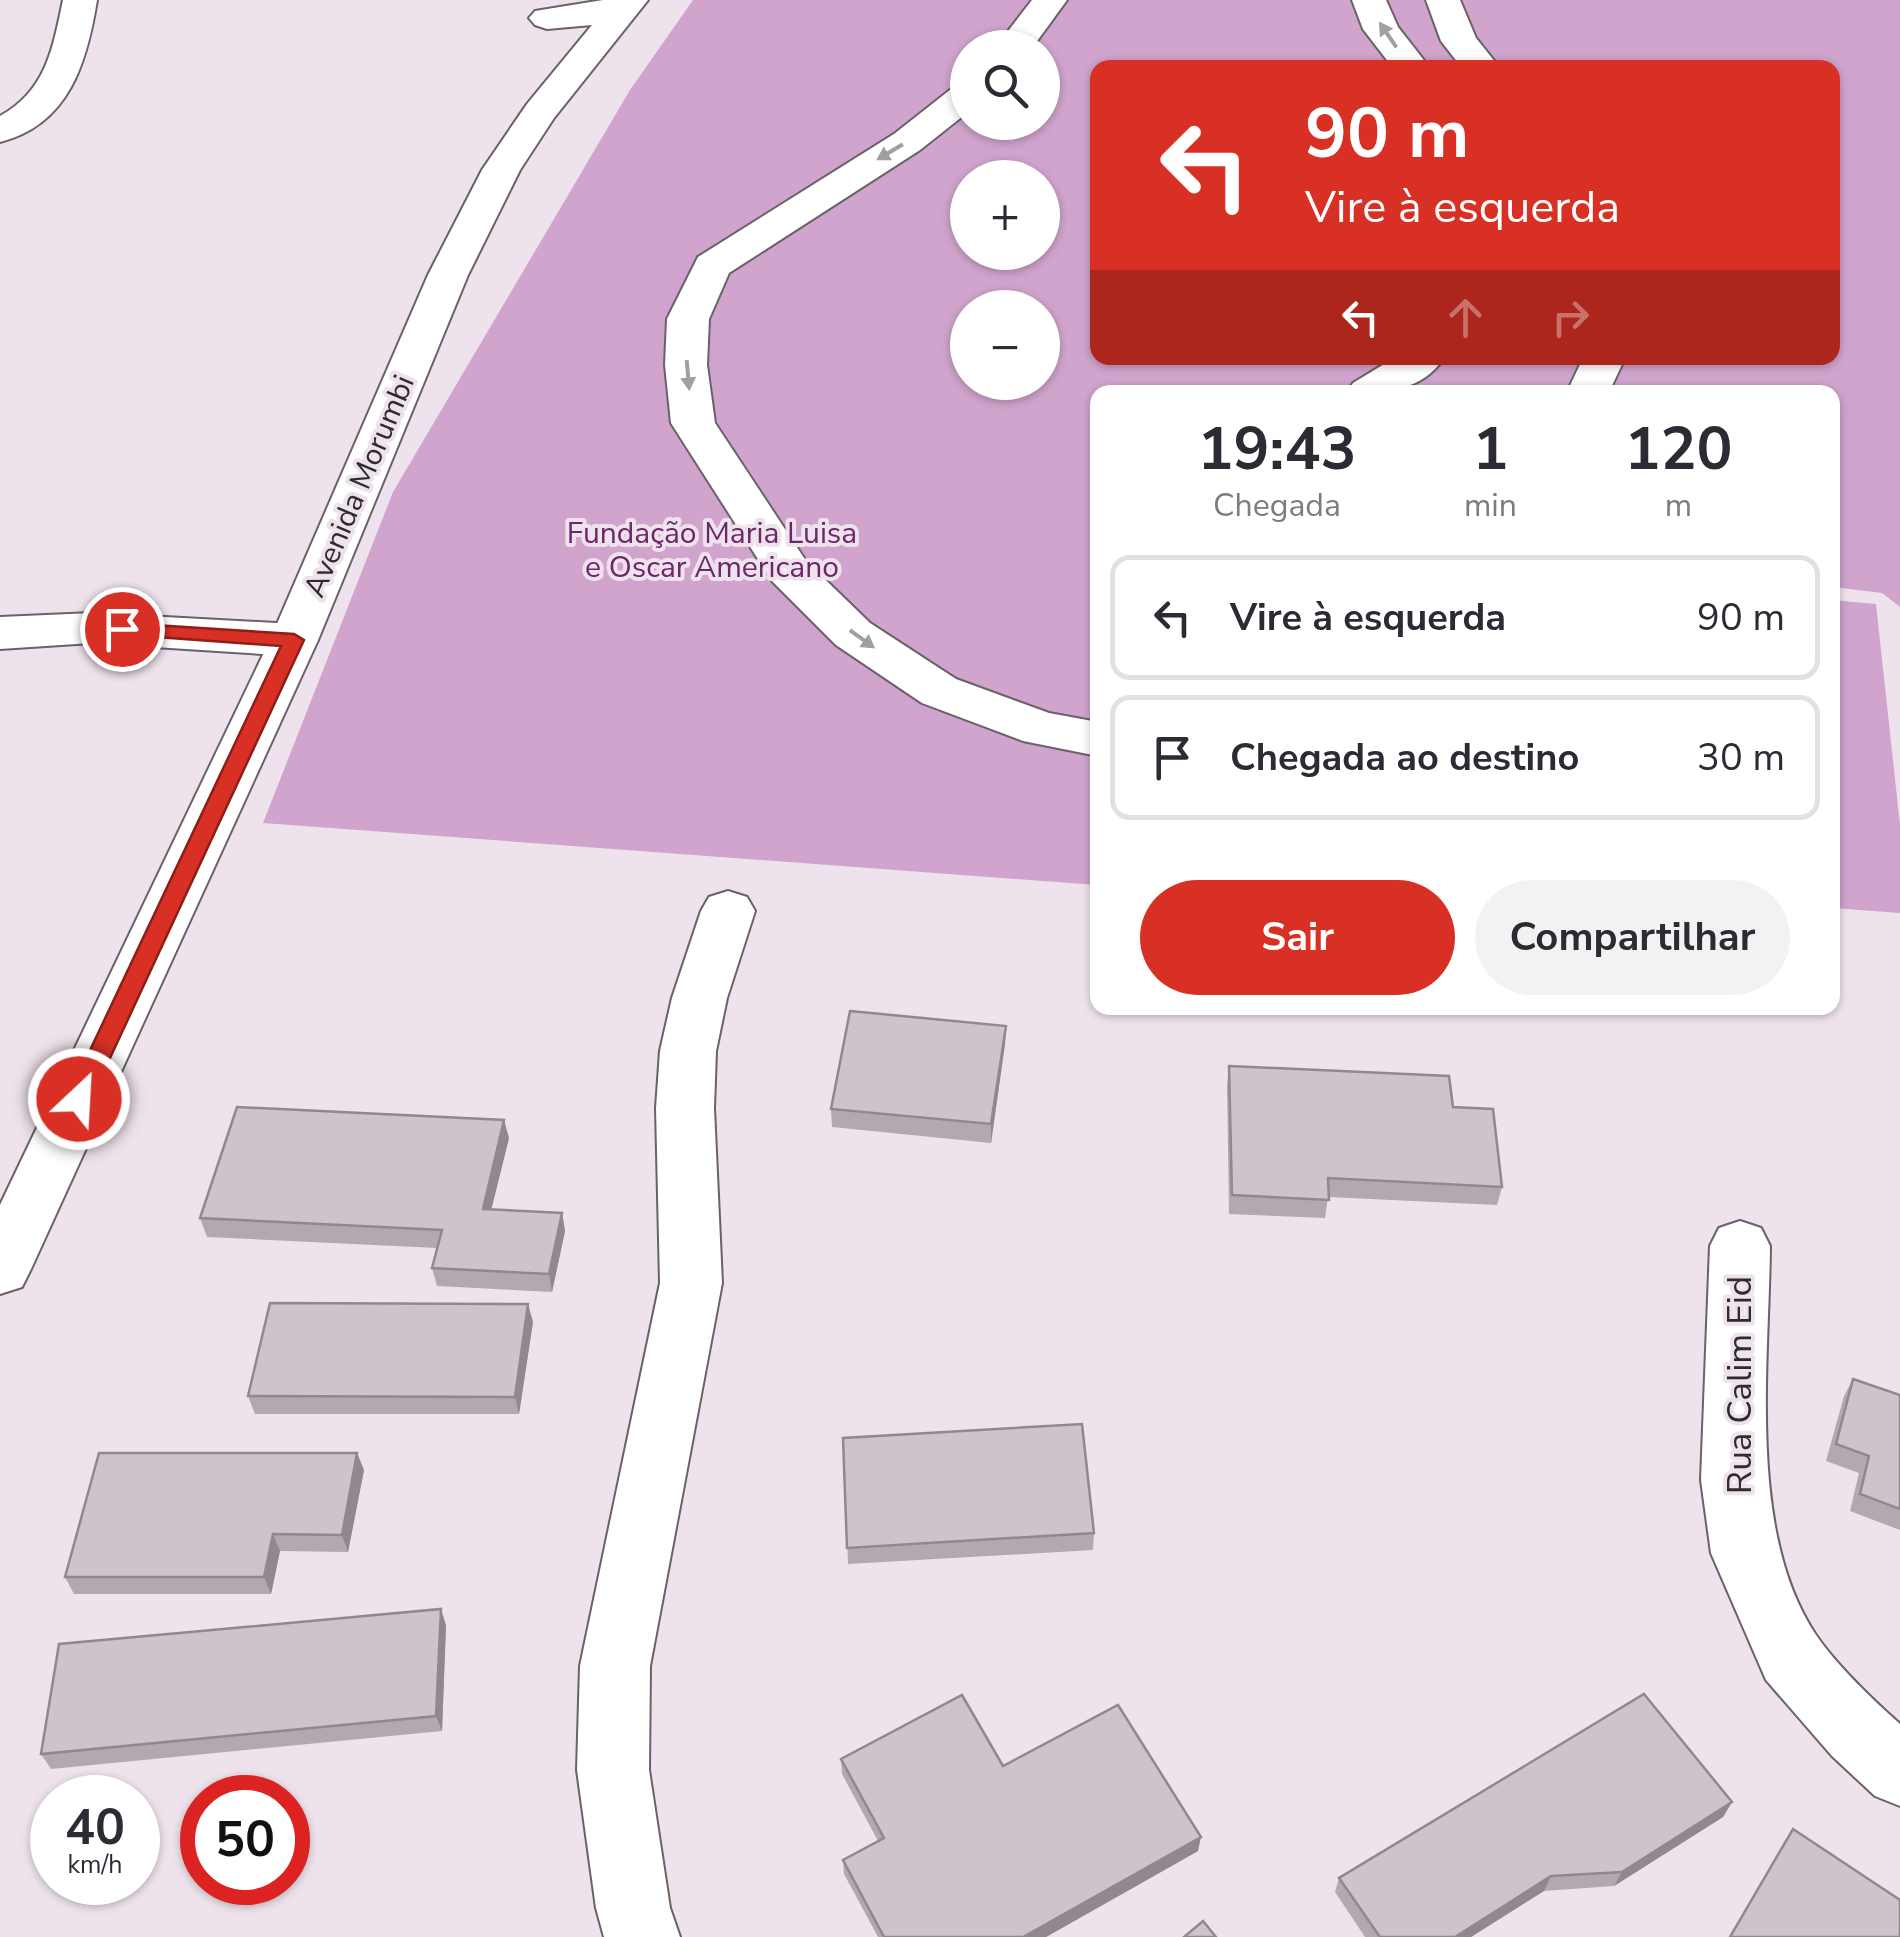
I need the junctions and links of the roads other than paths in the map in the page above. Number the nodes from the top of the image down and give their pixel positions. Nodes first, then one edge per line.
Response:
1 (80, 0) edge
2 (1050, 0) edge
3 (1370, 0) edge
4 (1443, 0) edge
5 (630, 1) edge
6 (540, 9) edge
7 (1027, 30) edge
8 (591, 48) junction
9 (1406, 60) edge
10 (1475, 60) edge
11 (950, 108) edge
12 (0, 131) edge
13 (1412, 365) edge
14 (1379, 385) edge
15 (0, 633) edge
16 (294, 640) junction
17 (1090, 737) edge
18 (728, 910) dead end
19 (1740, 1246) dead end
20 (0, 1269) edge
21 (1900, 1771) edge
22 (642, 1937) edge

1 - 12 main road
2 - 7 main road
9 -> 3 main road
4 - 10 main road
5 - 6 main road
5 - 8 main road, Avenida Morumbi
6 - 8 main road
8 - 16 main road, Avenida Morumbi
11 -> 17 main road
13 - 14 main road
15 - 16 main road
16 - 20 main road, Avenida Morumbi
18 - 22 main road
19 - 21 main road, Rua Calim Eid

